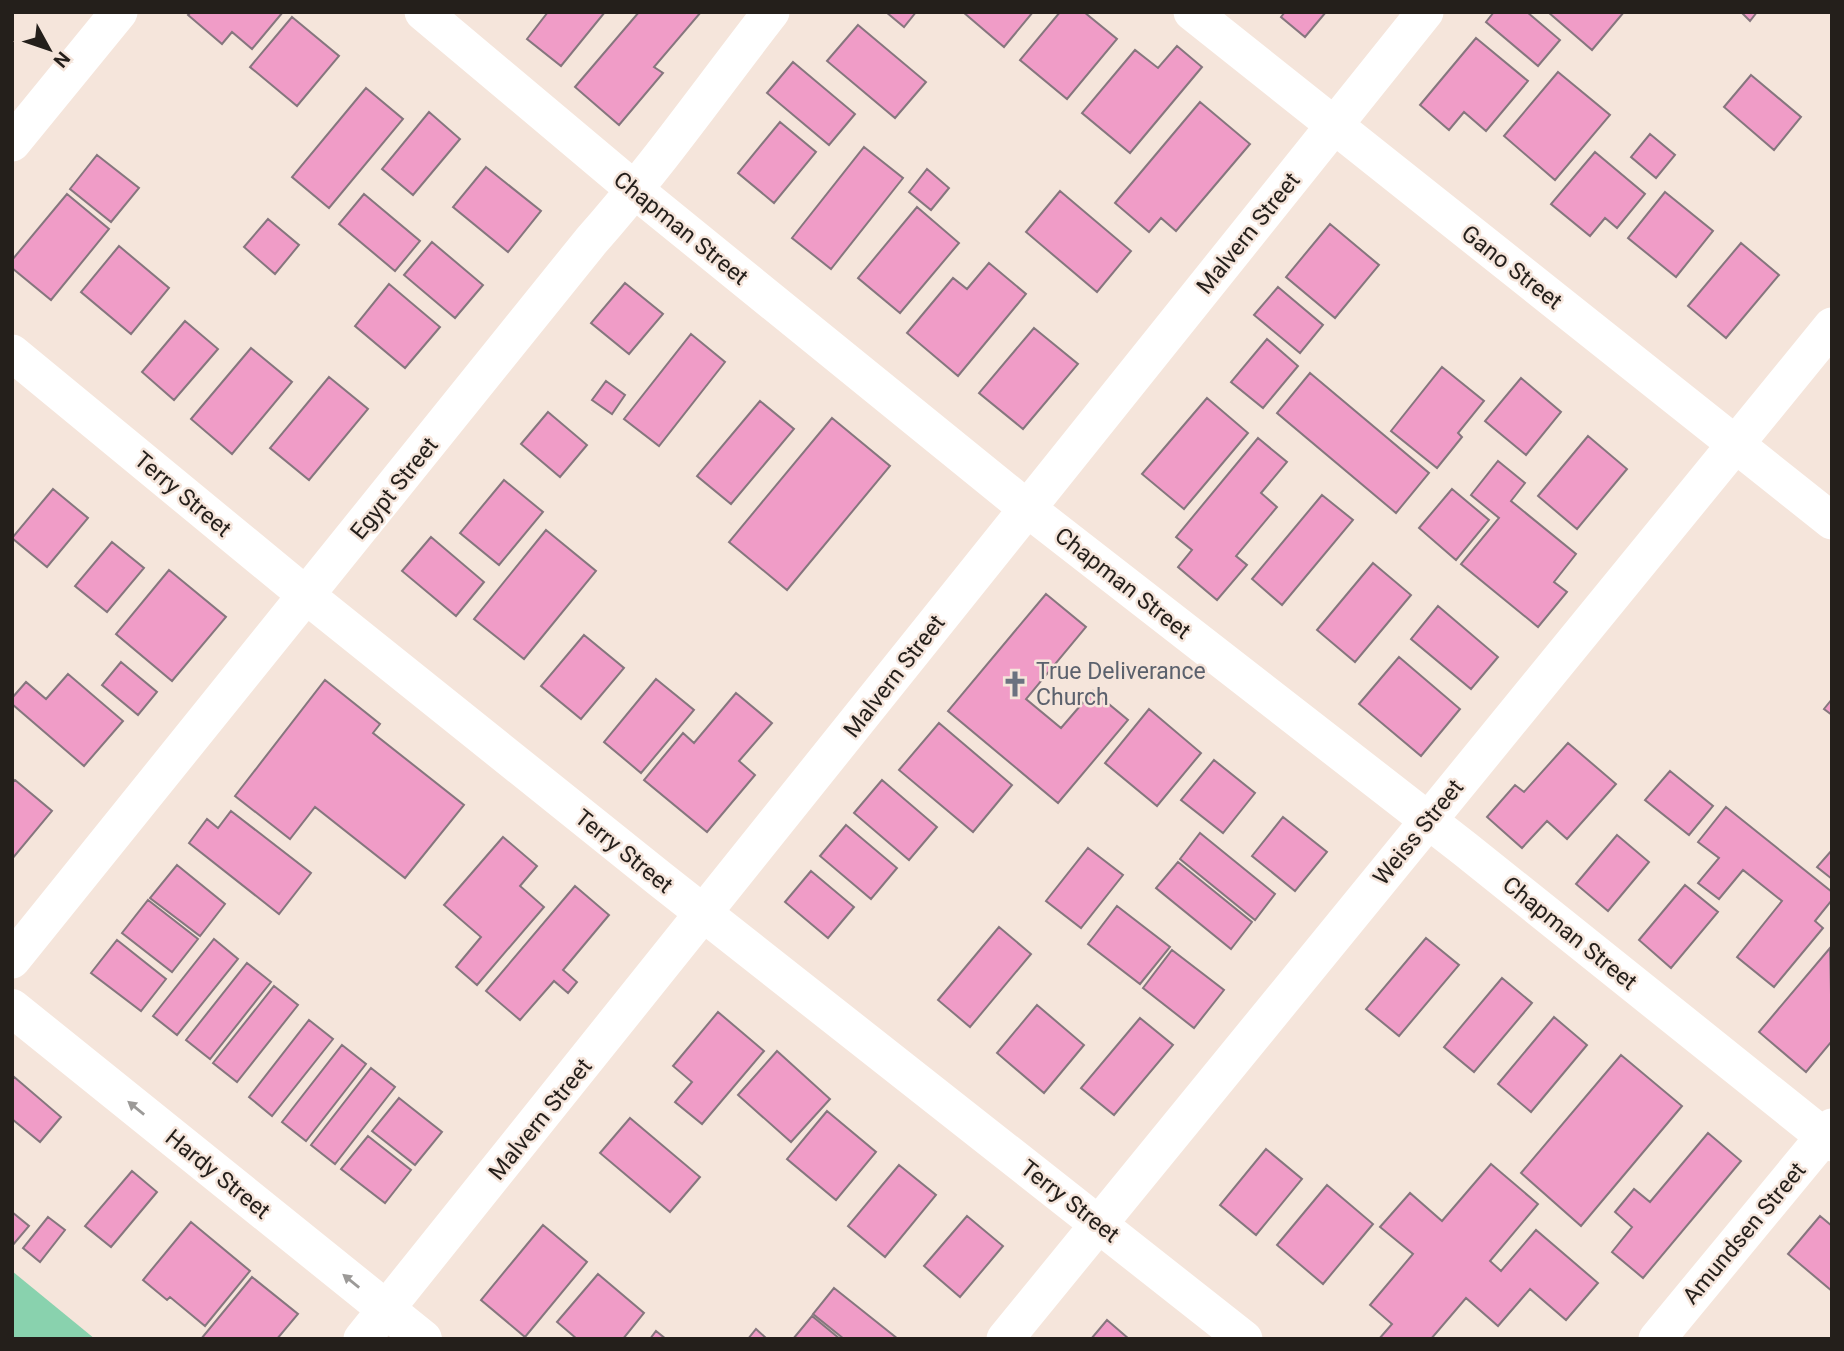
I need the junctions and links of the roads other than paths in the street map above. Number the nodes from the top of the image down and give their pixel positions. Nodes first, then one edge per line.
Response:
1 (119, 12) edge
2 (423, 12) edge
3 (771, 12) edge
4 (1192, 12) edge
5 (1425, 12) edge
6 (1334, 125) junction
7 (12, 143) edge
8 (636, 191) junction
9 (1832, 326) edge
10 (12, 353) edge
11 (1736, 446) junction
12 (1029, 510) junction
13 (1832, 522) edge
14 (307, 596) junction
15 (1428, 820) junction
16 (704, 915) junction
17 (12, 960) edge
18 (12, 1008) edge
19 (1829, 1136) edge
20 (1098, 1223) junction
21 (386, 1309) junction
22 (362, 1339) edge
23 (424, 1339) edge
24 (1005, 1339) edge
25 (1244, 1339) edge
26 (1657, 1339) edge

1 - 7 street
2 - 8 street, Chapman Street
3 - 8 street, Egypt Street
4 - 6 street, Gano Street
5 - 6 street, Malvern Street
6 - 11 street, Gano Street
6 - 12 street, Malvern Street
8 - 12 street, Chapman Street
8 - 14 street, Egypt Street
9 - 11 street, Weiss Street
10 - 14 street, Terry Street
11 - 13 street, Gano Street
11 - 15 street, Weiss Street
12 - 15 street, Chapman Street
12 - 16 street, Malvern Street
14 - 16 street, Terry Street
14 - 17 street, Egypt Street
15 - 19 street, Chapman Street
15 - 20 street, Weiss Street
16 - 20 street, Terry Street
16 - 21 street, Malvern Street
21 -> 18 main road, Hardy Street
19 - 26 street, Amundsen Street
20 - 24 street, Weiss Street
20 - 25 street, Terry Street
21 - 22 street, Malvern Street
21 - 23 main road, Hardy Street

